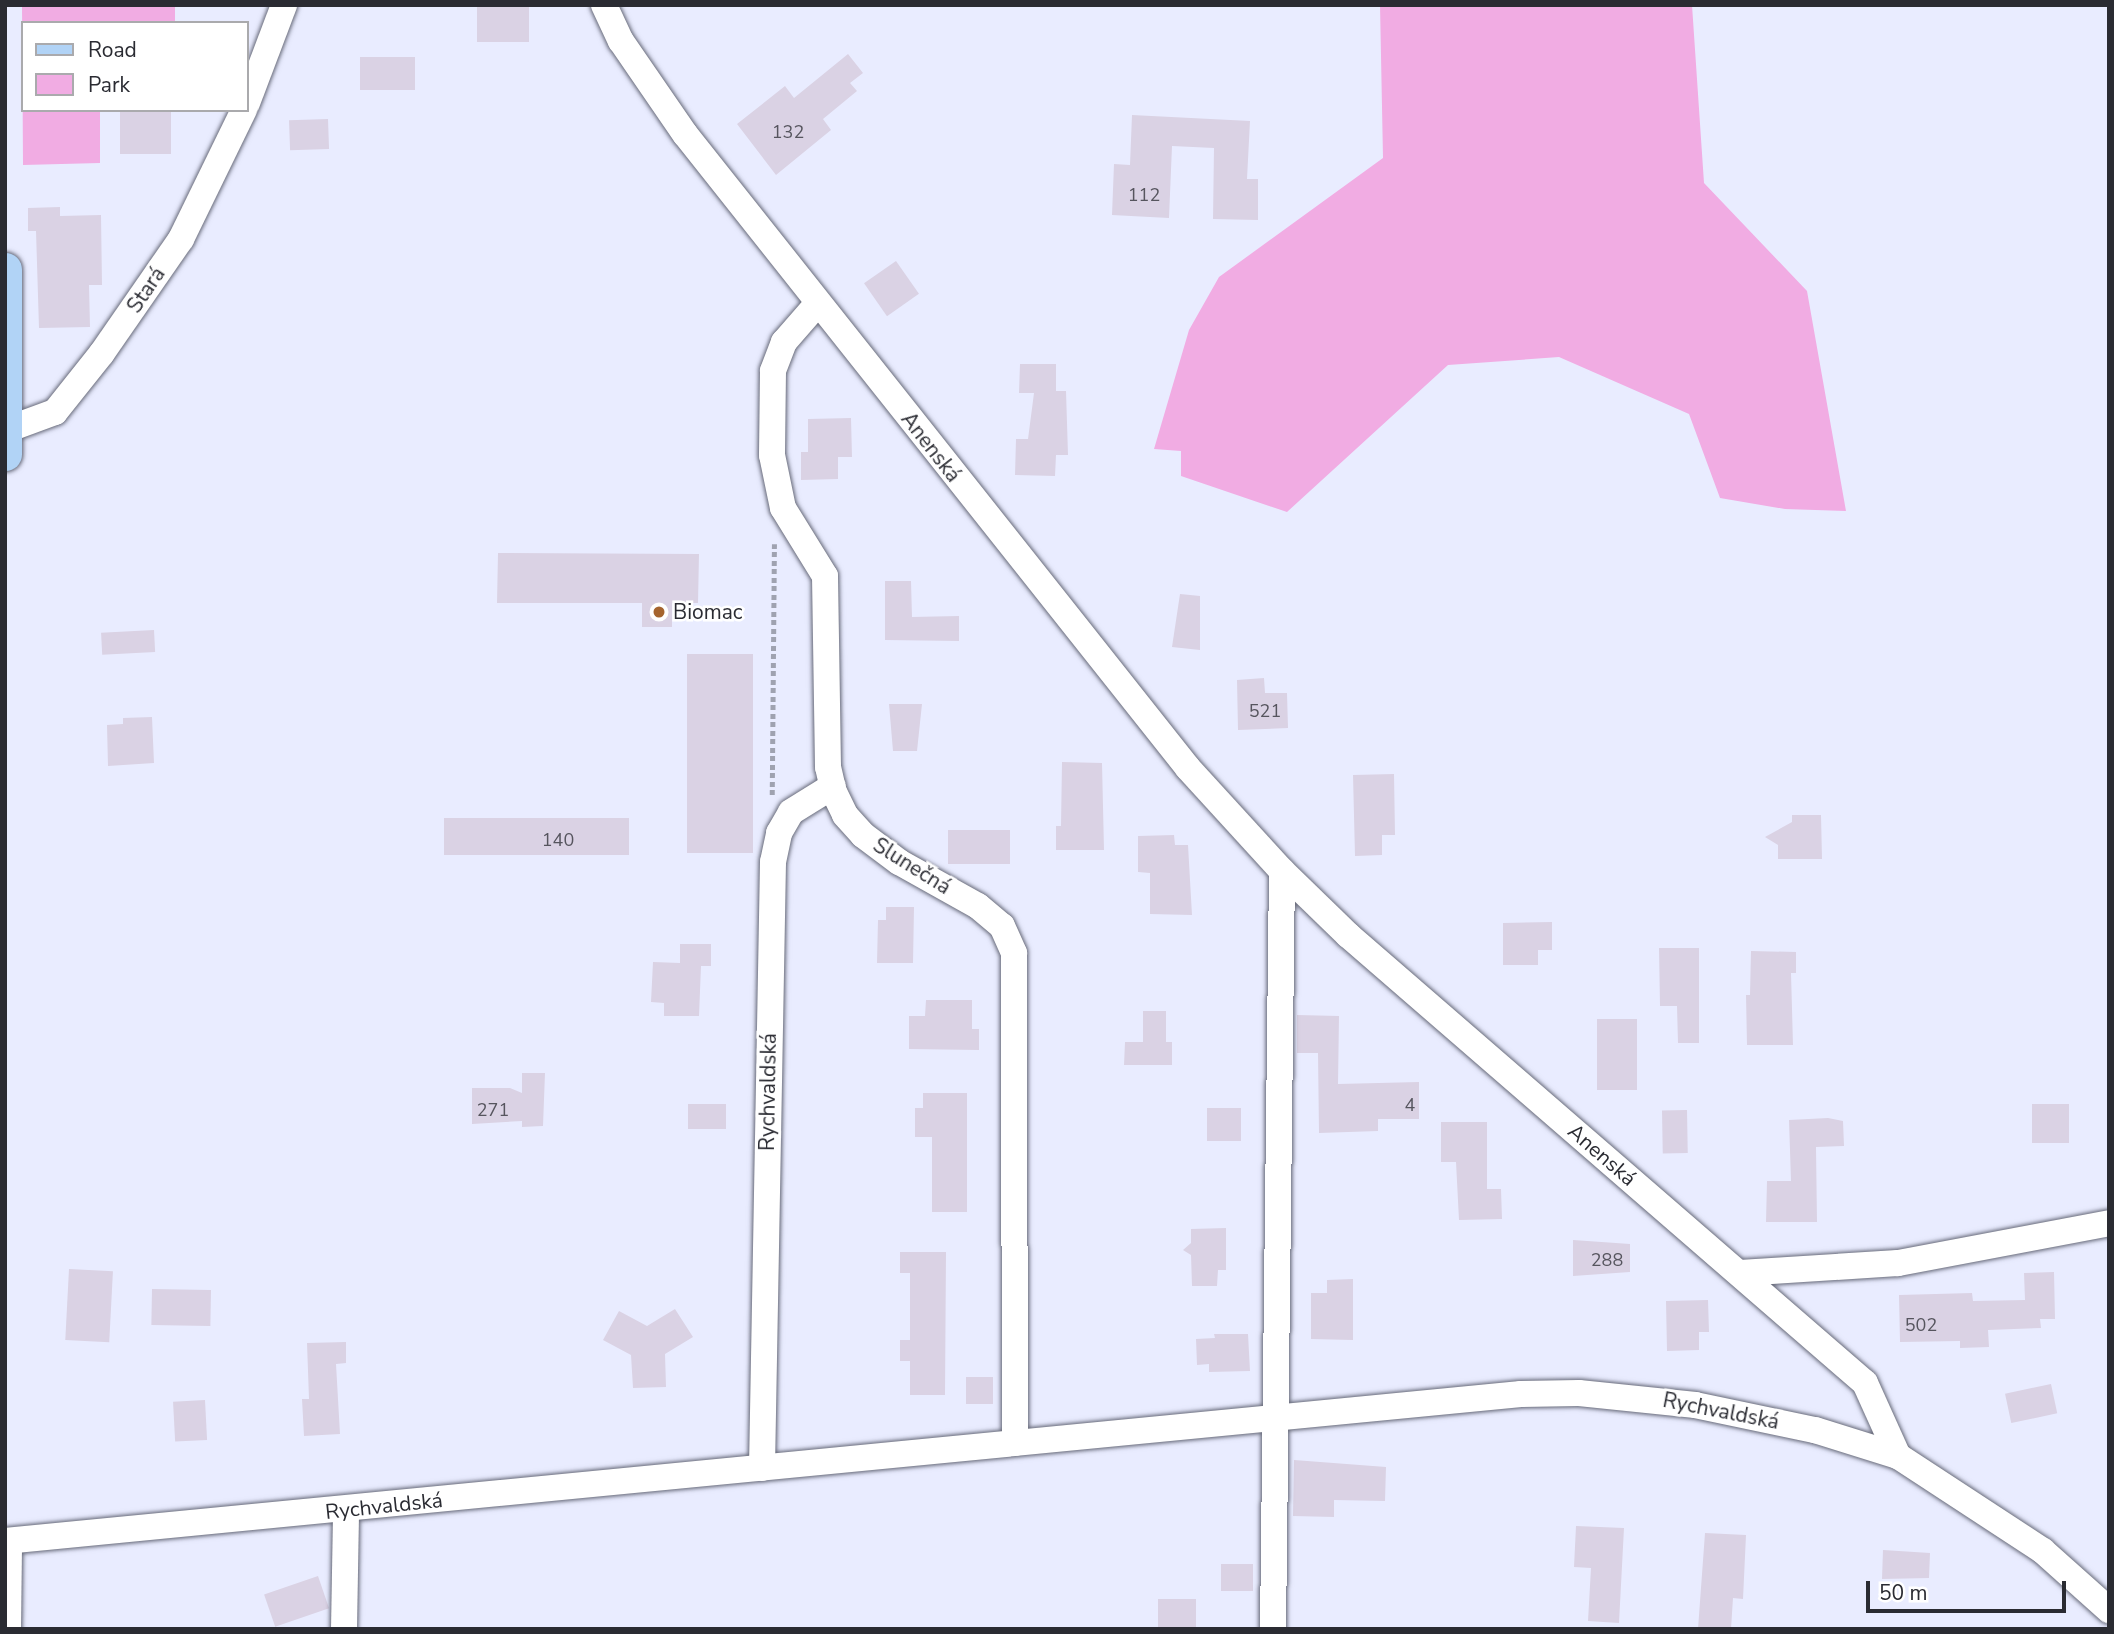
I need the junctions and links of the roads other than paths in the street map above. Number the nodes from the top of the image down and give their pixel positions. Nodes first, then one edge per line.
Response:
1 (284, 5) edge
2 (604, 5) edge
3 (248, 100) edge
4 (243, 112) edge
5 (5, 269) edge
6 (818, 303) junction
7 (6, 345) edge
8 (6, 430) edge
9 (5, 454) edge
10 (833, 786) junction
11 (1282, 872) junction
12 (2109, 1223) edge
13 (1740, 1273) junction
14 (1278, 1419) junction
15 (1015, 1443) junction
16 (1898, 1456) junction
17 (762, 1468) junction
18 (346, 1510) junction
19 (7, 1541) edge
20 (2109, 1610) edge
21 (8, 1629) edge
22 (344, 1629) edge
23 (1273, 1629) edge

1 - 3 street
2 - 6 street, Anenská
4 - 8 street, Stará
5 - 7 main road
6 - 10 street, Slunečná
6 - 11 street, Anenská
7 - 8 main road
8 - 9 main road
10 - 15 street, Slunečná
10 - 17 street, Rychvaldská
11 - 13 street, Anenská
11 - 14 street
12 - 13 street
13 - 16 street, Anenská
14 - 15 street, Rychvaldská
14 - 16 street, Rychvaldská
14 - 23 street
15 - 17 street, Rychvaldská
16 - 20 street, Rychvaldská
17 - 18 street, Rychvaldská
18 - 19 street, Rychvaldská
18 - 22 street
19 - 21 street

